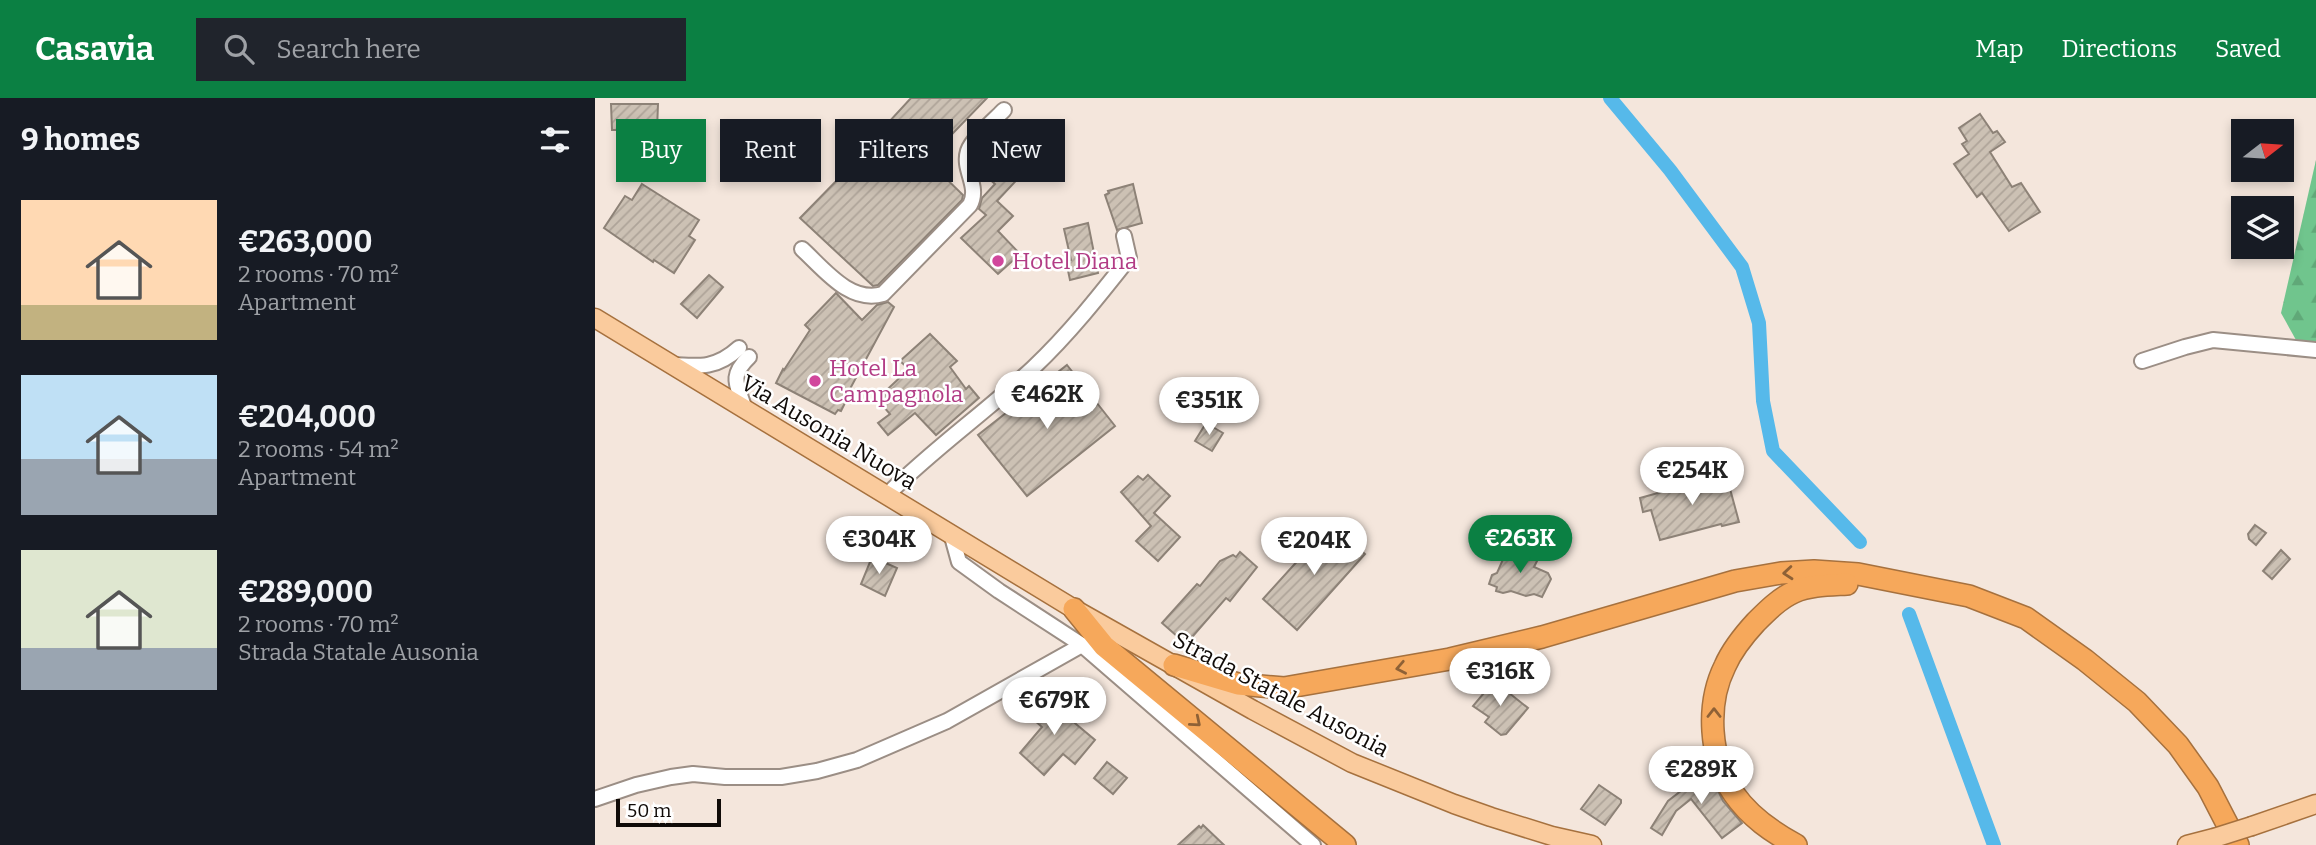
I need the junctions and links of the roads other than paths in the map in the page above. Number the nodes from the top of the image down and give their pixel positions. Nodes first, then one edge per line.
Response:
1 (1004, 110) dead end
2 (1124, 236) dead end
3 (801, 249) dead end
4 (595, 318) edge
5 (2316, 351) edge
6 (2142, 362) dead end
7 (670, 365) junction
8 (745, 410) junction
9 (887, 495) junction
10 (951, 533) junction
11 (1880, 579) junction
12 (1075, 609) junction
13 (1082, 645) junction
14 (1174, 665) junction
15 (595, 799) edge
16 (2316, 804) edge
17 (1557, 841) edge
18 (1313, 845) edge
19 (1345, 845) edge
20 (1592, 845) edge
21 (1796, 845) edge
22 (2187, 845) edge
23 (2238, 845) edge

1 - 3 street
2 - 9 street
4 - 7 main road, Via Ausonia Nuova
5 - 6 street
7 - 8 main road, Via Ausonia Nuova
7 - 8 street
8 - 9 main road, Via Ausonia Nuova
9 - 10 main road, Via Ausonia Nuova
10 - 12 main road, Via Ausonia Nuova
10 - 13 street
11 -> 14 highway
21 -> 11 highway
11 - 23 highway
12 - 14 main road, Strada Statale Ausonia
12 -> 19 highway
13 - 15 street
13 - 18 street
14 - 17 main road, Strada Statale Ausonia
16 - 22 main road, bridge
17 - 20 main road, Strada Statale Ausonia

